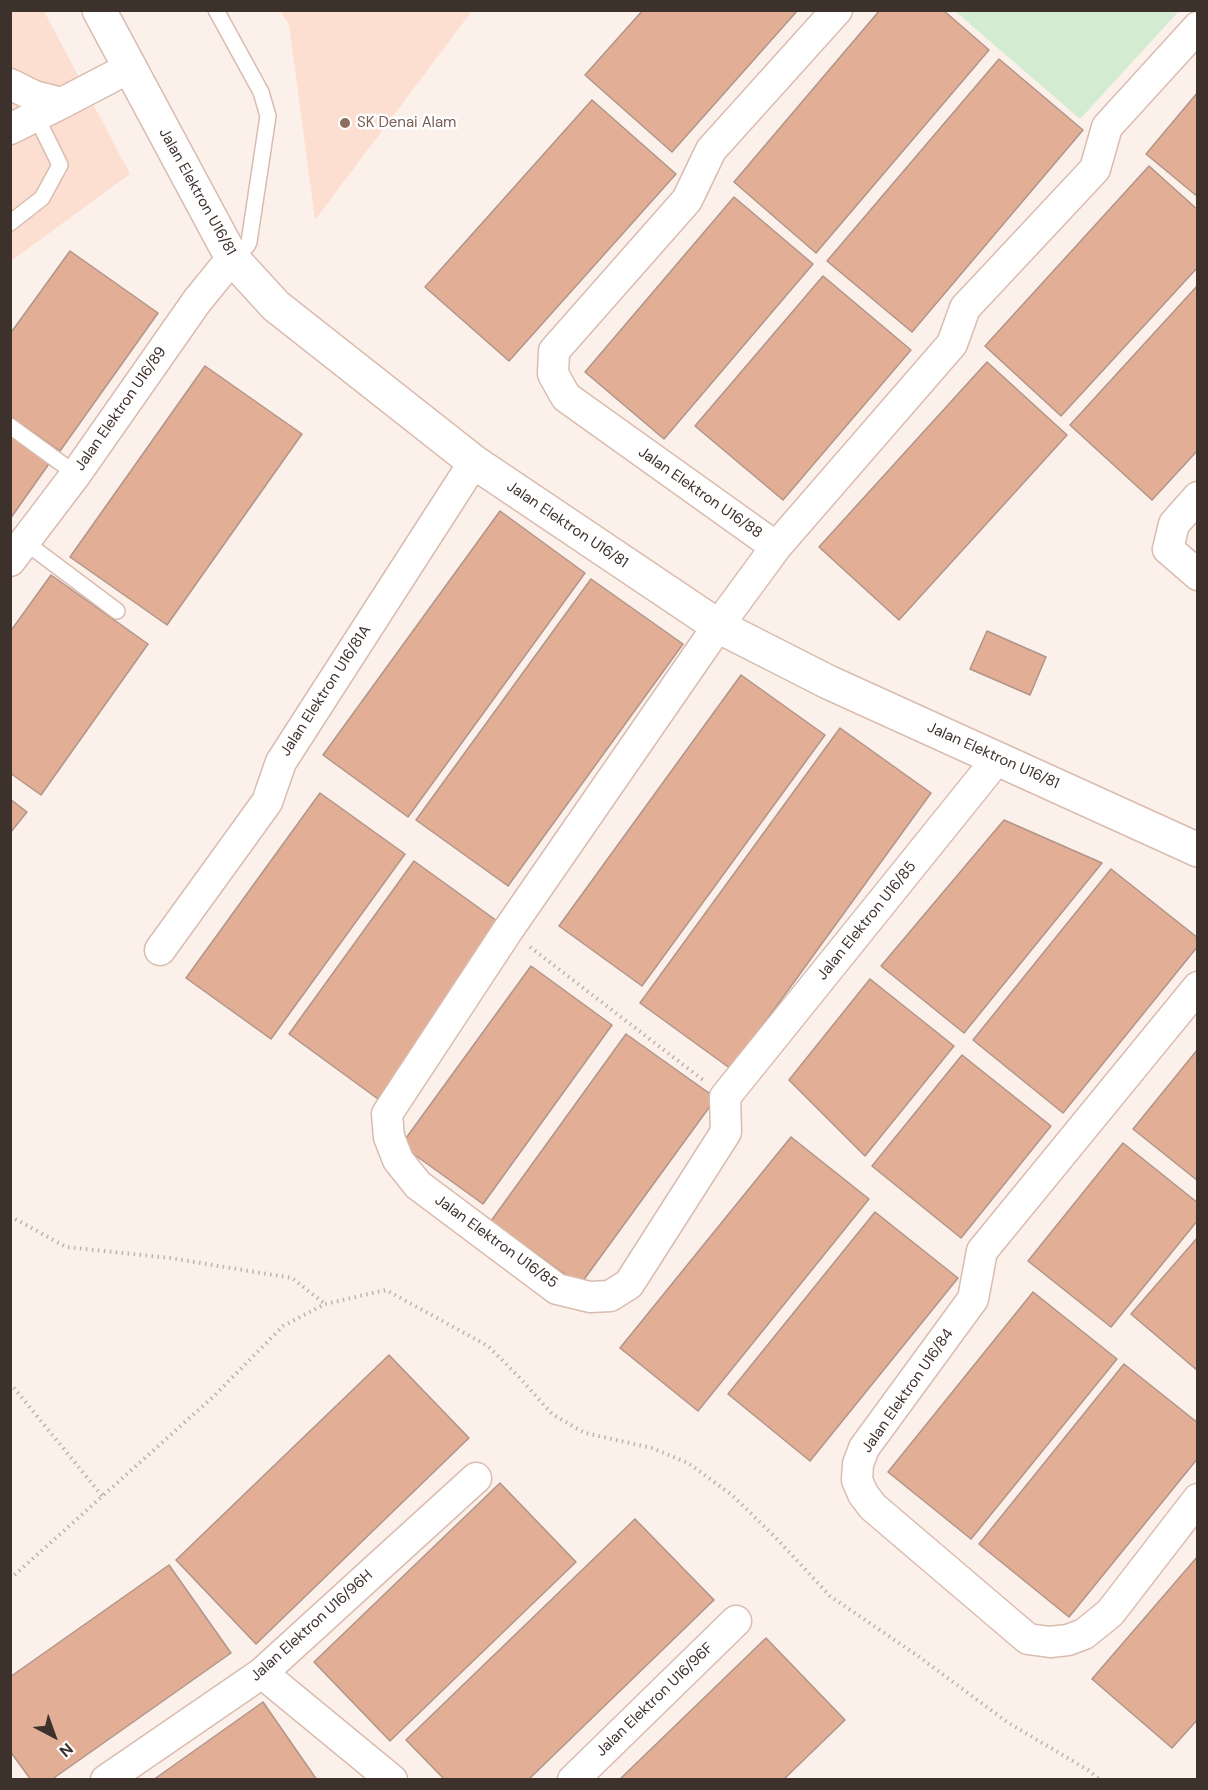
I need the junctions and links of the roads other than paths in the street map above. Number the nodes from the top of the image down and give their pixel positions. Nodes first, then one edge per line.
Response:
1 (99, 10) edge
2 (216, 10) edge
3 (837, 10) edge
4 (1197, 27) edge
5 (129, 68) junction
6 (10, 84) edge
7 (34, 117) edge
8 (10, 223) edge
9 (232, 258) junction
10 (10, 426) edge
11 (474, 462) junction
12 (76, 474) junction
13 (1197, 497) edge
14 (776, 547) junction
15 (18, 551) edge
16 (1197, 575) edge
17 (117, 611) dead end
18 (717, 627) junction
19 (998, 758) junction
20 (1197, 850) edge
21 (160, 950) dead end
22 (1197, 987) edge
23 (476, 1478) dead end
24 (1197, 1499) edge
25 (736, 1621) dead end
26 (262, 1673) junction
27 (106, 1779) edge
28 (392, 1779) edge
29 (573, 1779) edge

1 - 5 street, Jalan Elektron U16/81
2 - 9 lane
3 - 14 street, Jalan Elektron U16/88
4 - 14 street, Jalan Elektron U16/88
5 - 7 street
5 - 9 street, Jalan Elektron U16/81
6 - 7 street
7 - 8 lane
9 - 11 street, Jalan Elektron U16/81
9 - 12 street, Jalan Elektron U16/89
10 - 12 lane
11 - 18 street, Jalan Elektron U16/81
11 - 21 street, Jalan Elektron U16/81A
12 - 15 street, Jalan Elektron U16/89
13 - 16 street
14 - 18 street, Jalan Elektron U16/85
15 - 17 lane
18 - 19 street, Jalan Elektron U16/81
18 - 19 street, Jalan Elektron U16/85
19 - 20 street, Jalan Elektron U16/81
22 - 24 street, Jalan Elektron U16/84
23 - 26 street, Jalan Elektron U16/96H
25 - 29 street, Jalan Elektron U16/96F
26 - 27 street, Jalan Elektron U16/96H
26 - 28 street

